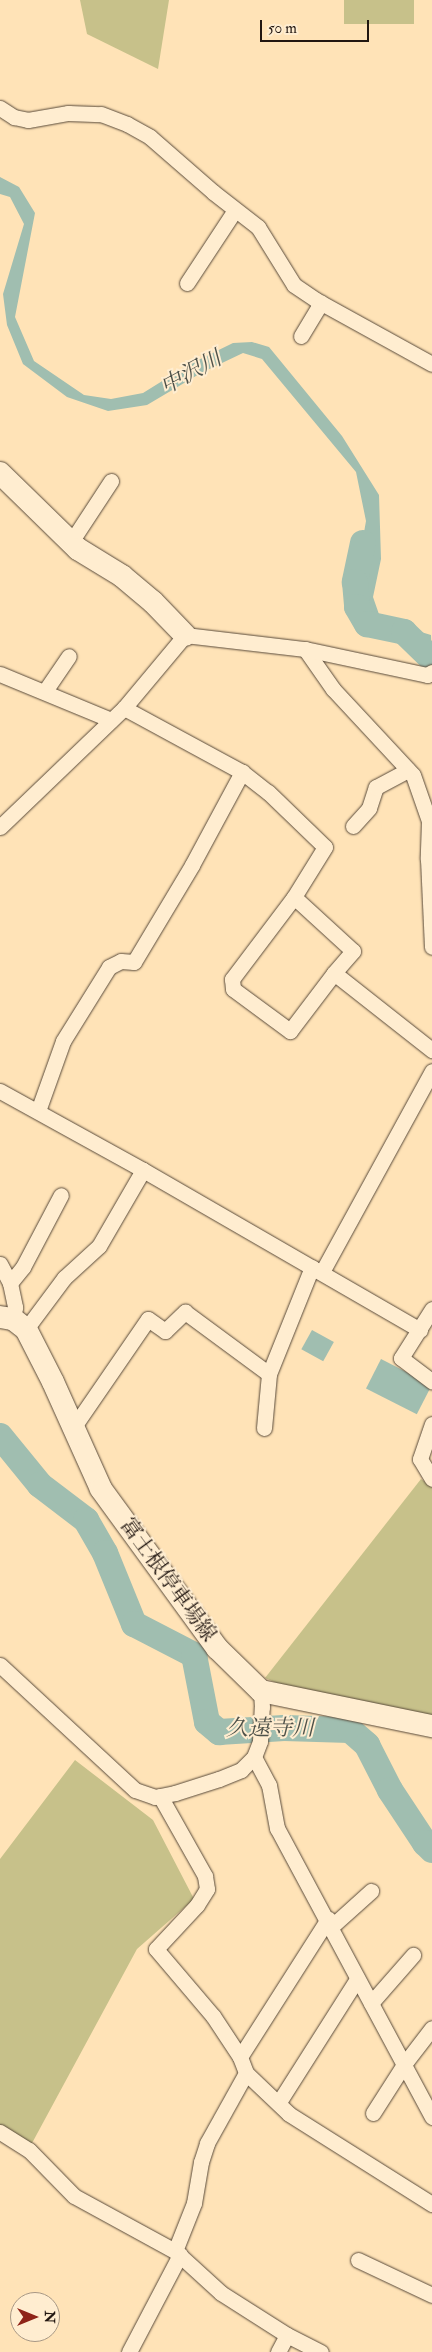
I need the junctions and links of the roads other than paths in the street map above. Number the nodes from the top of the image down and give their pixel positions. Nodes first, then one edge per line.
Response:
1 (0, 108) edge
2 (235, 210) junction
3 (187, 283) dead end
4 (321, 304) junction
5 (301, 336) dead end
6 (432, 364) edge
7 (0, 473) edge
8 (111, 481) dead end
9 (72, 542) junction
10 (185, 636) junction
11 (305, 649) junction
12 (68, 656) dead end
13 (430, 673) edge
14 (0, 674) edge
15 (46, 691) junction
16 (124, 708) junction
17 (111, 720) junction
18 (408, 770) junction
19 (242, 772) junction
20 (353, 826) dead end
21 (0, 827) edge
22 (294, 897) junction
23 (432, 947) edge
24 (334, 973) junction
25 (432, 1050) edge
26 (432, 1071) edge
27 (0, 1091) edge
28 (38, 1111) junction
29 (143, 1170) junction
30 (61, 1195) dead end
31 (0, 1264) edge
32 (317, 1270) junction
33 (10, 1283) junction
34 (432, 1309) edge
35 (10, 1321) edge
36 (420, 1330) junction
37 (269, 1374) junction
38 (432, 1381) edge
39 (432, 1424) edge
40 (73, 1428) junction
41 (264, 1428) dead end
42 (432, 1479) edge
43 (0, 1666) edge
44 (262, 1699) junction
45 (432, 1726) edge
46 (254, 1757) junction
47 (160, 1796) junction
48 (371, 1890) dead end
49 (330, 1923) junction
50 (412, 1954) dead end
51 (357, 1979) junction
52 (371, 2003) junction
53 (432, 2028) edge
54 (240, 2057) junction
55 (405, 2063) junction
56 (246, 2073) junction
57 (427, 2094) edge
58 (279, 2102) junction
59 (373, 2113) dead end
60 (432, 2117) edge
61 (0, 2132) edge
62 (432, 2204) edge
63 (178, 2253) junction
64 (358, 2260) dead end
65 (432, 2295) edge
66 (287, 2335) junction
67 (130, 2352) edge
68 (278, 2352) edge
69 (321, 2352) edge

1 - 2 street
2 - 3 street
2 - 4 street
4 - 5 street
4 - 6 street
7 - 9 main road
8 - 9 street
9 - 10 main road
10 - 11 street
10 - 16 street
11 - 13 street
11 - 18 street
12 - 15 street
14 - 15 street
15 - 17 street
16 - 17 street
16 - 19 street
17 - 21 street
18 - 20 street
18 - 23 street
19 - 22 street
19 - 28 street
22 - 24 street
22 - 24 street
24 - 25 street
26 - 32 street
27 - 28 street
28 - 29 street
29 - 32 street
29 - 35 street
30 - 33 street
31 - 33 street
32 - 36 street
32 - 37 street
33 - 35 street
34 - 36 street
35 - 40 main road, 富士根停車場線
36 - 38 street
37 - 40 street
37 - 41 street
39 - 42 street
40 - 44 main road, 富士根停車場線
43 - 47 street
44 - 45 main road
44 - 46 street
46 - 47 street
46 - 49 street
47 - 54 street
48 - 49 street
49 - 51 street
49 - 54 street
50 - 52 street
51 - 52 street
51 - 58 street
52 - 55 street
53 - 55 street
54 - 56 street
55 - 57 street
55 - 59 street
56 - 58 street
56 - 63 street
57 - 60 street
58 - 62 street
61 - 63 street
63 - 66 street
63 - 67 street
64 - 65 street
66 - 68 street
66 - 69 street

